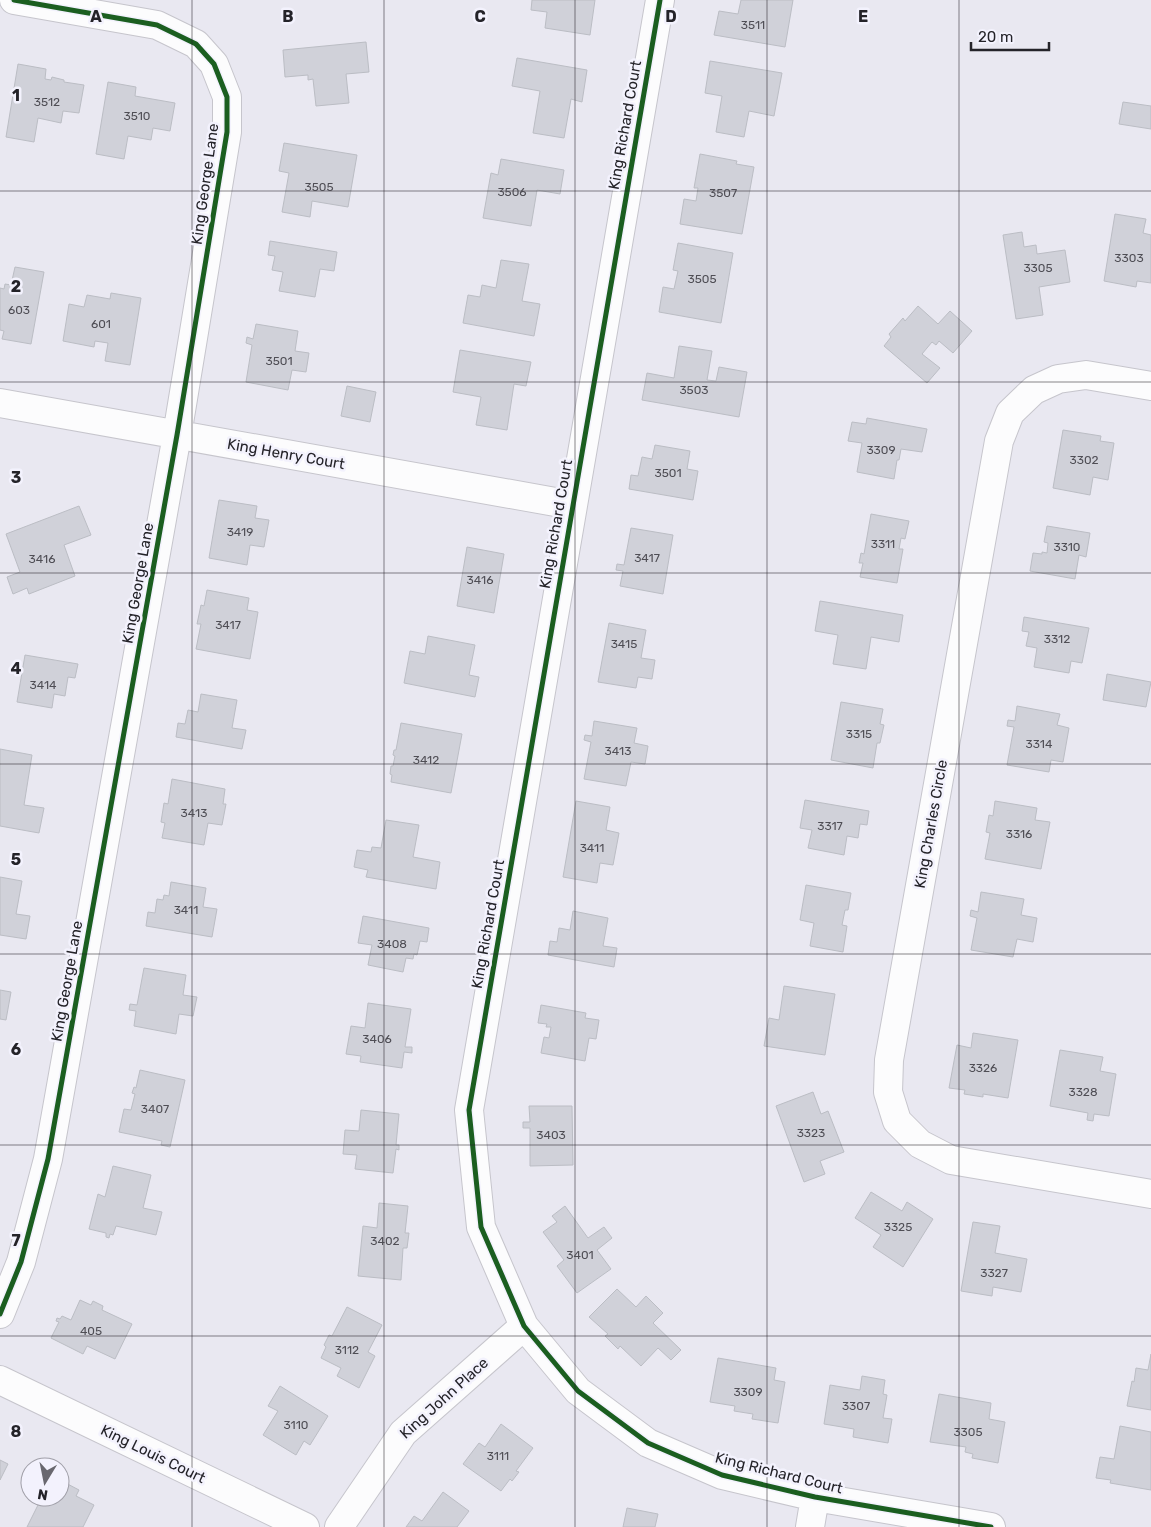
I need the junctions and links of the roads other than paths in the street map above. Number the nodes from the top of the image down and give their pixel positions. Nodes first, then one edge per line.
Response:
1 (14, 0) edge
2 (660, 0) edge
3 (1151, 386) edge
4 (0, 403) edge
5 (177, 434) junction
6 (572, 506) junction
7 (1151, 1194) edge
8 (0, 1314) edge
9 (524, 1326) junction
10 (0, 1380) edge
11 (815, 1497) junction
12 (305, 1527) edge
13 (339, 1527) edge
14 (810, 1527) edge
15 (991, 1527) edge

1 - 5 street, King George Lane
2 - 6 street, King Richard Court
3 - 7 street, King Charles Circle
4 - 5 street, King Henry Court
5 - 6 street, King Henry Court
5 - 8 street, King George Lane
6 - 9 street, King Richard Court
9 - 11 street, King Richard Court
9 - 13 street, King John Place
10 - 12 street, King Louis Court
11 - 14 street
11 - 15 street, King Richard Court

